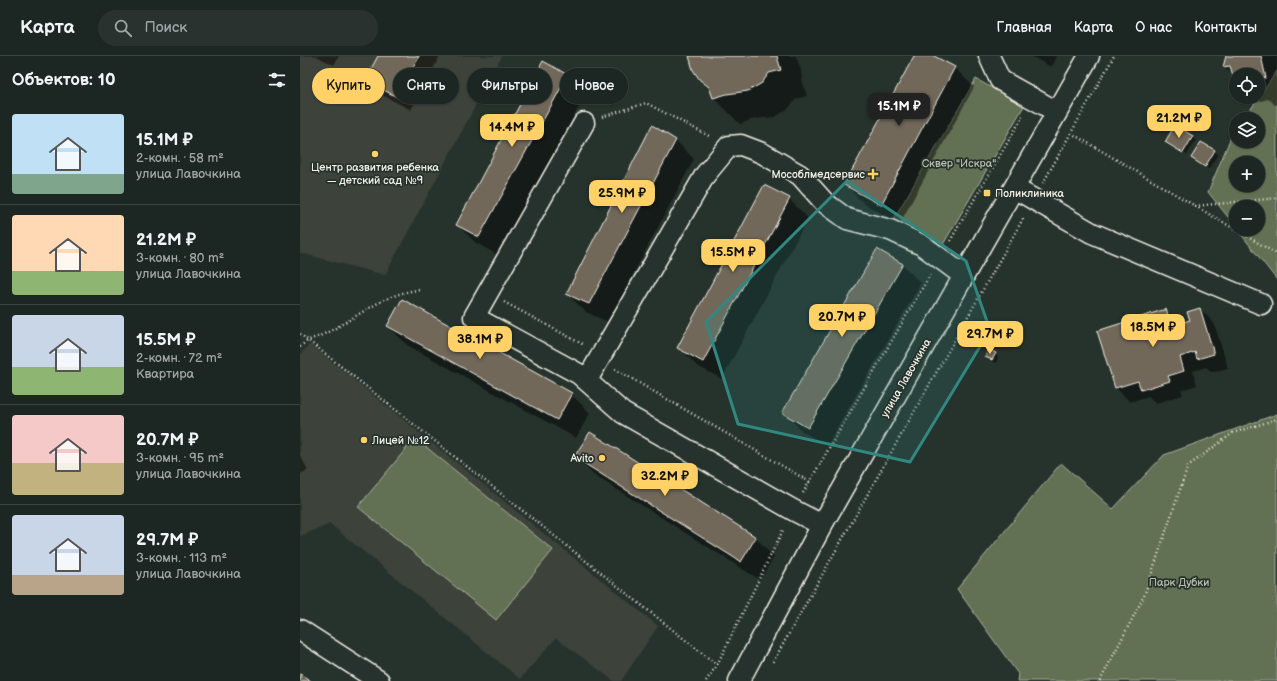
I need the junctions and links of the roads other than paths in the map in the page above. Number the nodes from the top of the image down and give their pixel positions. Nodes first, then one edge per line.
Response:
1 (989, 56) edge
2 (1089, 56) edge
3 (1057, 112) junction
4 (584, 123) road end
5 (1014, 188) junction
6 (964, 276) junction
7 (1261, 304) dead end
8 (587, 380) junction
9 (822, 525) junction
10 (300, 630) edge
11 (379, 681) edge
12 (739, 681) edge

1 - 3 street
2 - 3 street, улица Лавочкина
3 - 5 street, улица Лавочкина
4 - 8 street
5 - 6 street, улица Лавочкина
5 - 7 street
6 - 8 street
6 - 9 street, улица Лавочкина
8 - 9 street
9 - 12 street, улица Лавочкина
10 - 11 street

